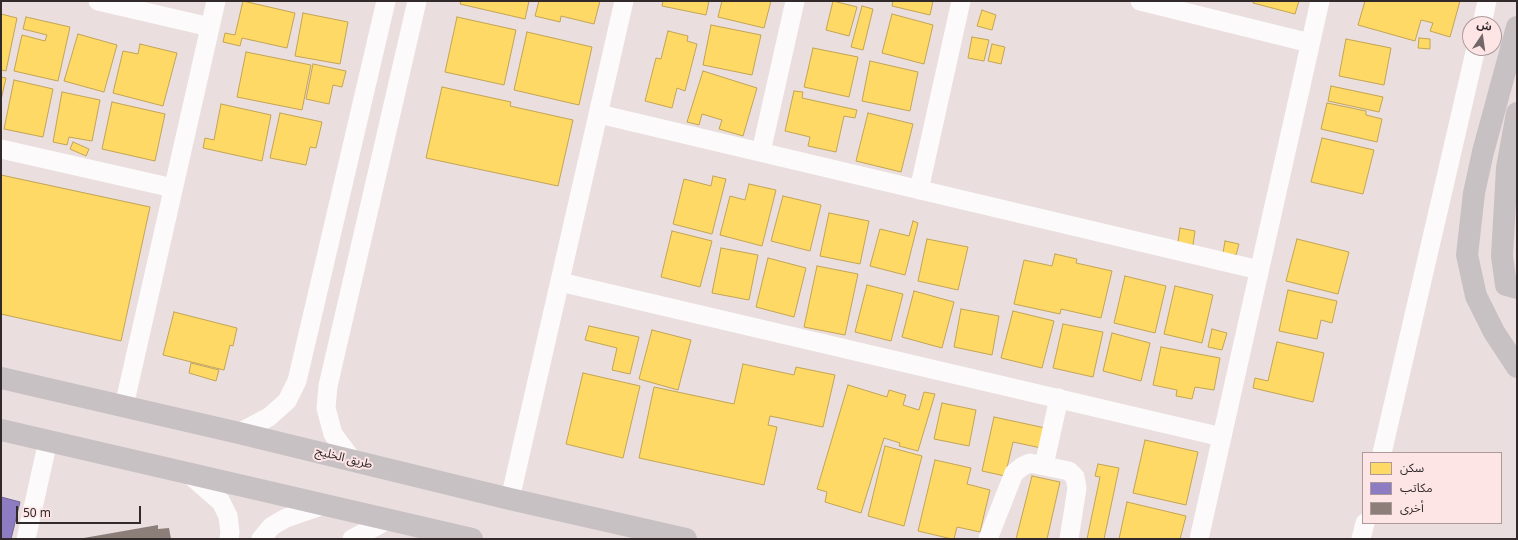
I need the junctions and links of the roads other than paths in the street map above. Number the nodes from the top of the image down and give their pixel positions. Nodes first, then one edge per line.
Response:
1 (98, 1) edge
2 (216, 1) edge
3 (386, 1) edge
4 (418, 1) edge
5 (624, 1) edge
6 (795, 1) edge
7 (961, 1) edge
8 (1140, 1) edge
9 (1320, 1) edge
10 (1486, 1) edge
11 (1483, 16) edge
12 (210, 27) junction
13 (1516, 36) edge
14 (1310, 43) junction
15 (1474, 56) edge
16 (1517, 113) edge
17 (598, 114) junction
18 (1, 149) edge
19 (761, 152) junction
20 (173, 188) junction
21 (919, 190) junction
22 (1259, 270) junction
23 (560, 282) junction
24 (1517, 288) edge
25 (1517, 367) edge
26 (1, 378) edge
27 (1059, 398) junction
28 (124, 406) junction
29 (1, 430) edge
30 (239, 433) junction
31 (1222, 437) junction
32 (48, 441) junction
33 (1382, 452) edge
34 (353, 461) junction
35 (1044, 465) junction
36 (188, 473) junction
37 (510, 499) junction
38 (324, 505) junction
39 (388, 520) junction
40 (1365, 524) edge
41 (26, 539) edge
42 (229, 539) edge
43 (261, 539) edge
44 (352, 539) edge
45 (472, 539) edge
46 (686, 539) edge
47 (988, 539) edge
48 (1069, 539) edge
49 (1199, 539) edge
50 (1361, 539) edge

1 - 12 street
2 - 12 street
3 - 30 street
4 - 34 street
5 - 17 street
6 - 19 street
7 - 21 street
8 - 14 street
9 - 14 street
10 - 11 street
12 - 20 street
13 - 25 main road
14 - 22 street
15 - 33 street
16 - 24 main road
17 - 19 street
17 - 23 street
18 - 20 street
19 - 21 street
20 - 28 street
21 - 22 street
22 - 31 street
23 - 27 street
23 - 37 street
26 - 28 main road, طريق الخليج
27 - 31 street
27 - 35 street
28 - 30 main road, طريق الخليج
29 - 32 main road
30 - 34 main road, طريق الخليج
31 - 49 street
32 - 36 main road
32 - 41 street
34 - 37 main road, طريق الخليج
35 - 47 street
35 - 48 street
36 - 38 main road
36 - 42 street
37 - 46 main road, طريق الخليج
38 - 39 main road
38 - 43 street
39 - 44 street
39 - 45 main road
40 - 50 street

